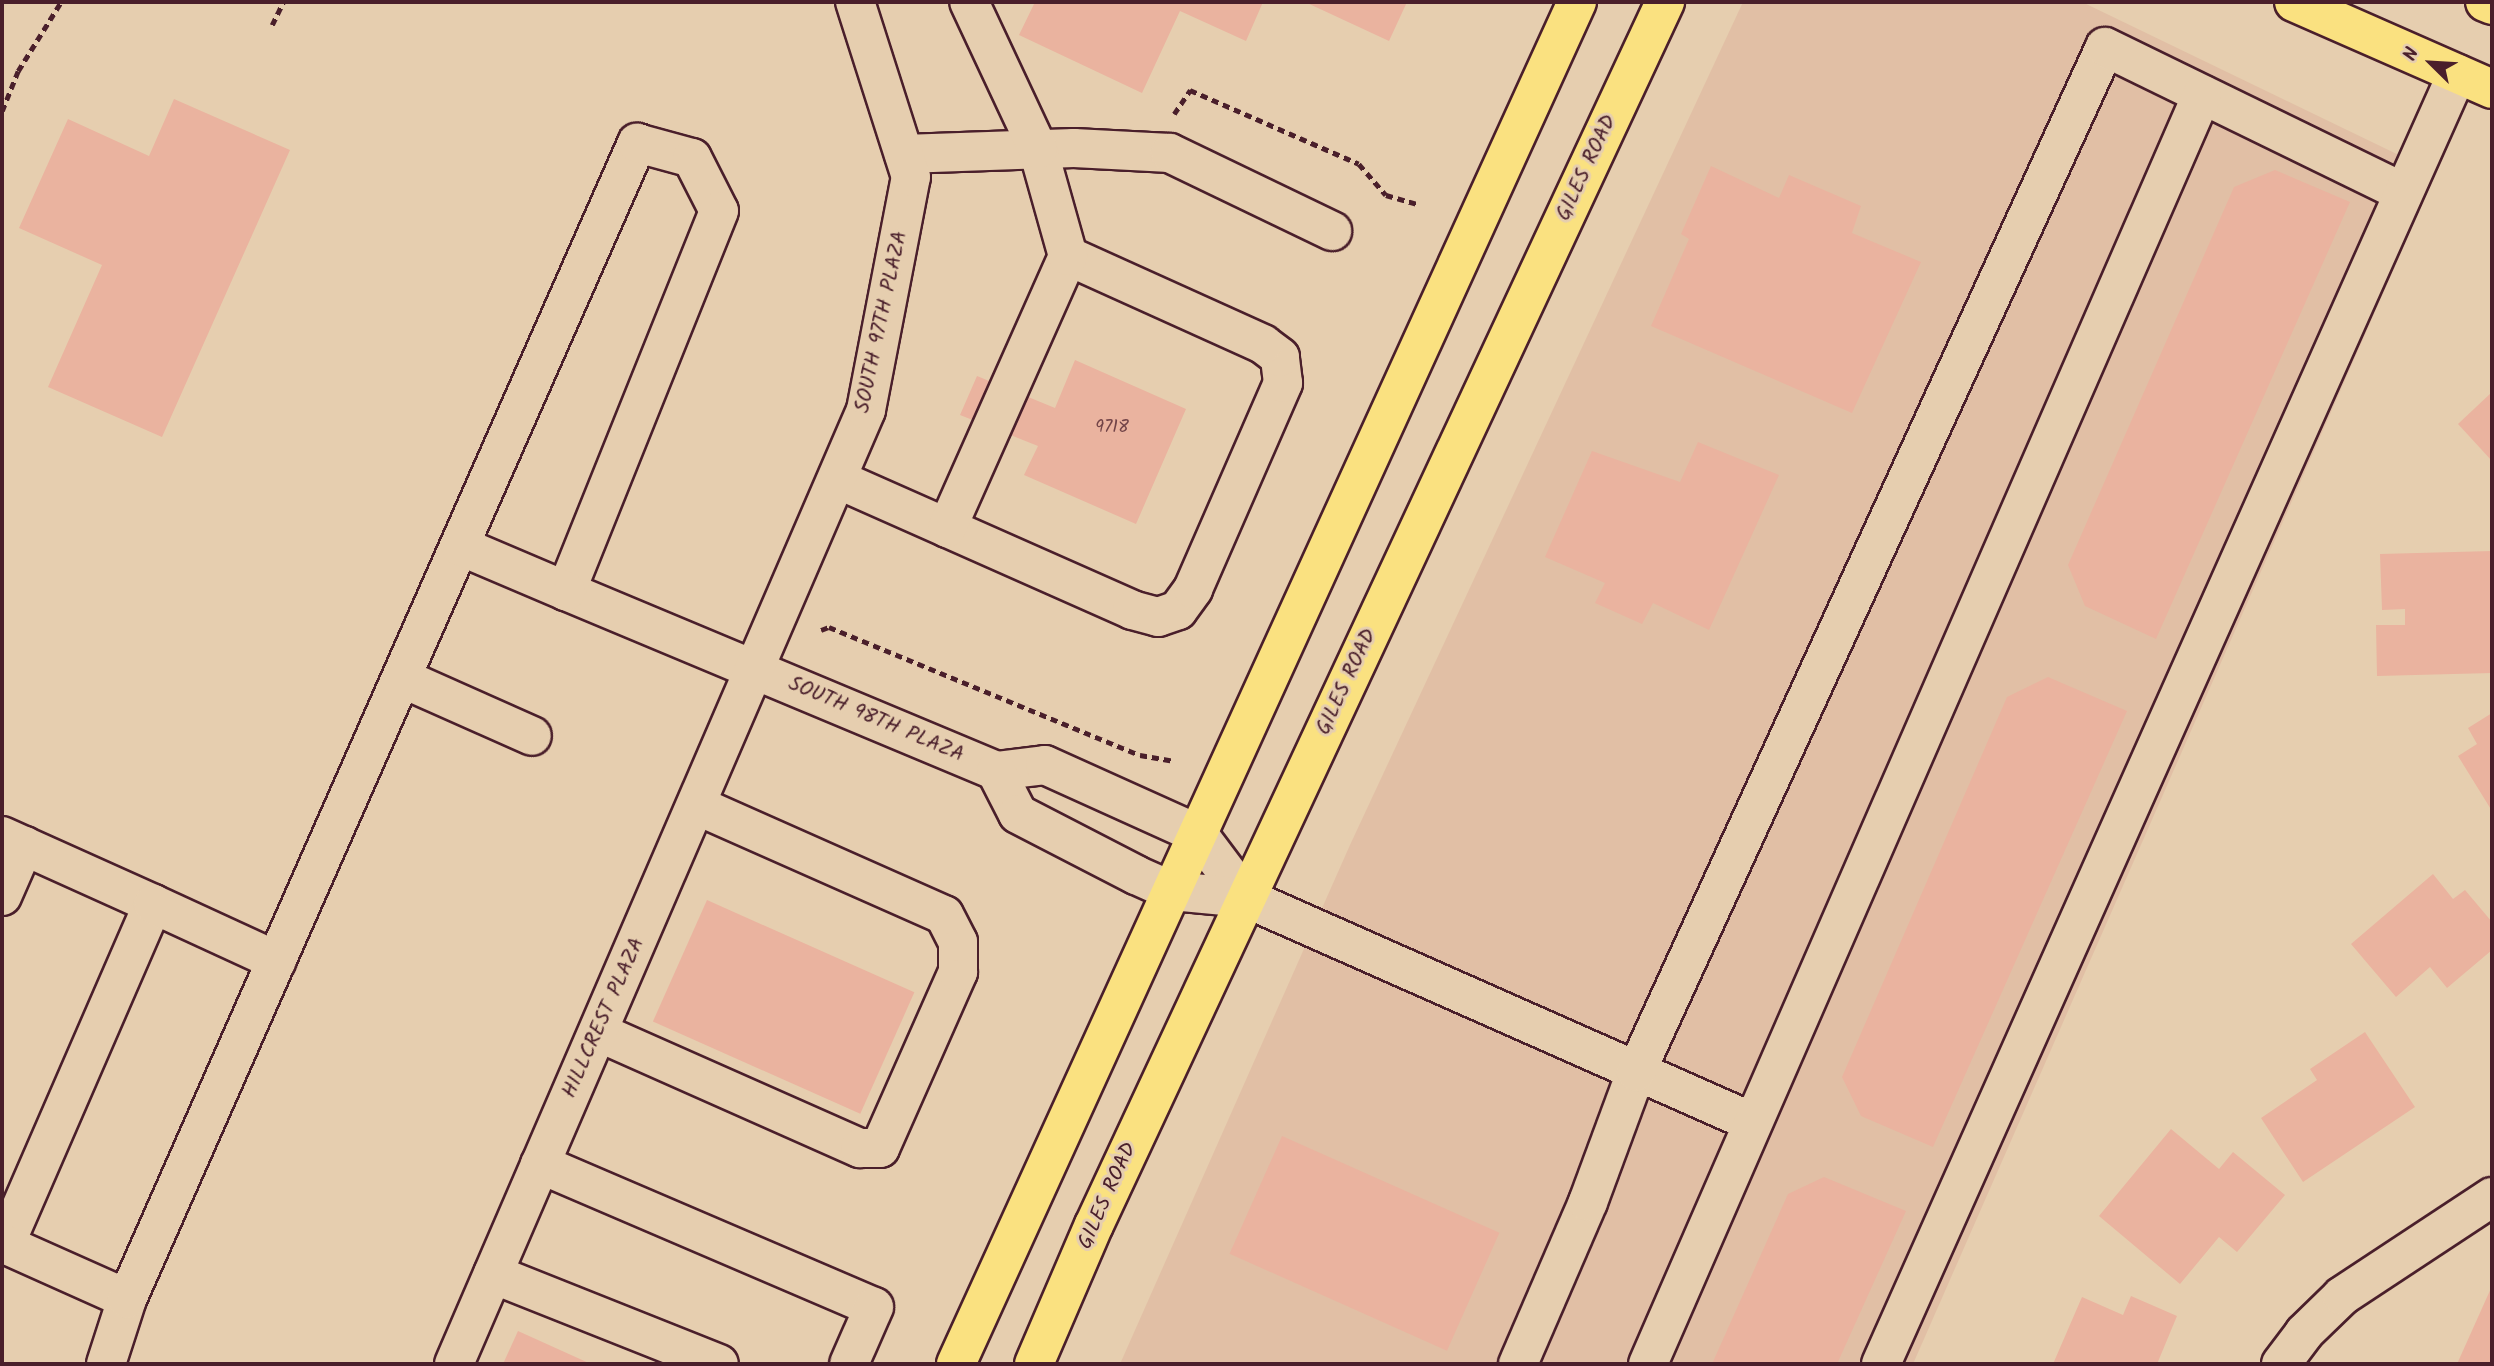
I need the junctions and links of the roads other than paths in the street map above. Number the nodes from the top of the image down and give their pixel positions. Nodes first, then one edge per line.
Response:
1 (855, 2) edge
2 (969, 2) edge
3 (1577, 2) edge
4 (1665, 2) edge
5 (2294, 2) edge
6 (2485, 2) edge
7 (2492, 5) edge
8 (2457, 74) junction
9 (2492, 89) edge
10 (2202, 94) junction
11 (1038, 149) junction
12 (904, 154) junction
13 (2402, 192) junction
14 (1332, 231) dead end
15 (1068, 256) junction
16 (837, 479) junction
17 (947, 528) junction
18 (460, 546) junction
19 (566, 590) junction
20 (756, 673) junction
21 (402, 677) junction
22 (532, 736) dead end
23 (996, 771) junction
24 (696, 805) junction
25 (1198, 834) junction
26 (13, 841) edge
27 (1172, 891) junction
28 (2, 896) edge
29 (1246, 898) junction
30 (153, 904) junction
31 (277, 961) junction
32 (598, 1032) junction
33 (1636, 1072) junction
34 (1752, 1122) junction
35 (540, 1164) junction
36 (2492, 1197) edge
37 (4, 1244) edge
38 (493, 1274) junction
39 (127, 1299) junction
40 (106, 1364) edge
41 (454, 1364) edge
42 (719, 1364) edge
43 (849, 1364) edge
44 (956, 1364) edge
45 (1034, 1364) edge
46 (1518, 1364) edge
47 (1648, 1364) edge
48 (1881, 1364) edge
49 (2281, 1364) edge

1 - 12 street, SOUTH 97TH PLAZA
2 - 11 street
3 - 25 main road
4 - 29 main road, GILES ROAD
5 - 8 main road
6 - 7 main road
8 - 9 main road
8 - 13 street
10 - 13 street
10 - 33 street
10 - 34 street
11 - 12 street
11 - 14 street
11 - 15 street
12 - 16 street, SOUTH 97TH PLAZA
13 - 48 street
15 - 17 street
15 - 17 street
16 - 17 street
16 - 20 street, SOUTH 97TH PLAZA
18 - 19 street, SOUTH 98TH PLAZA
18 - 19 street
18 - 21 street
19 - 20 street, SOUTH 98TH PLAZA
20 - 23 street, SOUTH 98TH PLAZA
20 - 24 street, HILLCREST PLAZA
21 - 22 street
21 - 31 street
23 - 25 street
23 - 27 street
24 - 32 street, HILLCREST PLAZA
24 - 32 street
25 - 27 main road
25 - 29 street
26 - 28 street
26 - 30 street
27 - 29 street
27 - 44 main road
29 - 33 street
29 - 45 main road, GILES ROAD
30 - 31 street
30 - 37 street
31 - 39 street
32 - 35 street, HILLCREST PLAZA
33 - 34 street
33 - 46 street
34 - 47 street
35 - 38 street, HILLCREST PLAZA
35 - 43 street
36 - 49 street
37 - 39 street
38 - 41 street, HILLCREST PLAZA
38 - 42 street
39 - 40 street

